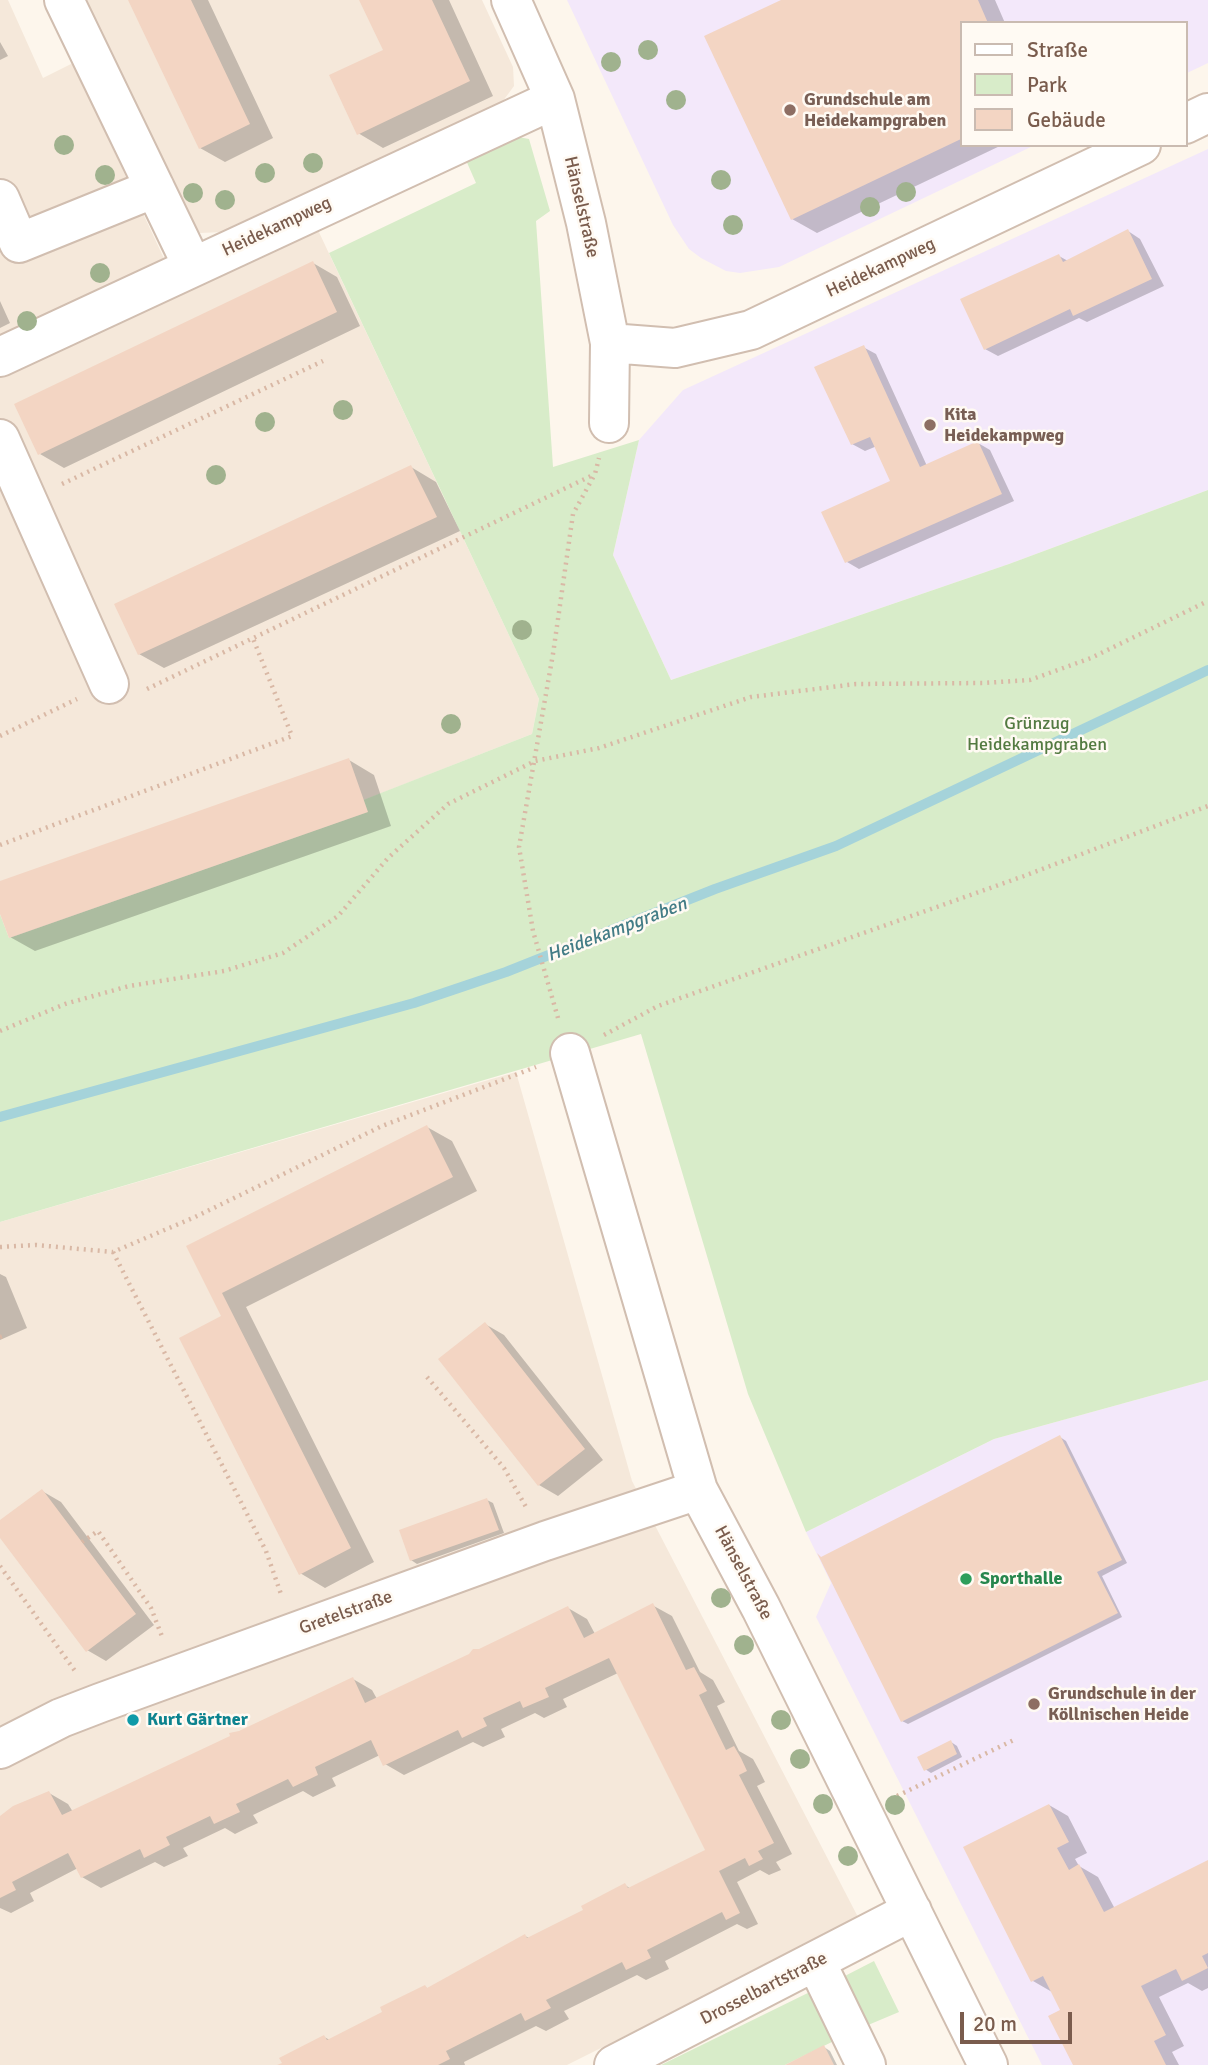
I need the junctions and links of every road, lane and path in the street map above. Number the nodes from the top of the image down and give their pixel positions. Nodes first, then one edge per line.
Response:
1 (64, 0) edge
2 (511, 0) edge
3 (555, 99) junction
4 (1208, 114) edge
5 (1187, 123) edge
6 (1137, 147) edge
7 (155, 188) junction
8 (0, 199) edge
9 (192, 265) junction
10 (610, 343) junction
11 (0, 357) edge
12 (323, 361) dead end
13 (609, 423) joint
14 (0, 439) edge
15 (595, 474) junction
16 (26, 501) junction
17 (1208, 601) edge
18 (252, 636) junction
19 (127, 687) junction
20 (0, 736) edge
21 (535, 761) junction
22 (1208, 806) edge
23 (0, 845) edge
24 (0, 1031) edge
25 (564, 1038) junction
26 (0, 1247) edge
27 (113, 1252) junction
28 (427, 1377) dead end
29 (698, 1490) junction
30 (545, 1541) junction
31 (82, 1542) dead end
32 (0, 1566) edge
33 (294, 1632) junction
34 (164, 1642) dead end
35 (100, 1703) junction
36 (1016, 1739) dead end
37 (0, 1749) edge
38 (897, 1796) dead end
39 (912, 1911) junction
40 (816, 1962) junction
41 (614, 2065) edge
42 (866, 2065) edge
43 (988, 2065) edge

1 - 7 street
2 - 3 street, Hänselstraße
3 - 9 street, Heidekampweg
3 - 10 street, Hänselstraße
4 - 5 street
6 - 10 street, Heidekampweg
7 - 8 street
7 - 9 street
9 - 11 street, Heidekampweg
10 - 13 street, Hänselstraße
12 - 16 path
13 - 15 path
14 - 16 street
15 - 18 path
15 - 21 path
16 - 19 street
17 - 21 path
18 - 19 path
18 - 23 path
19 - 20 path
21 - 24 path
21 - 25 path
22 - 25 path
25 - 27 path
25 - 29 street, Hänselstraße
26 - 27 path
27 - 33 path
28 - 30 path
29 - 30 street, Gretelstraße
29 - 39 street, Hänselstraße
30 - 33 street, Gretelstraße
31 - 34 path
32 - 35 path
33 - 35 street, Gretelstraße
35 - 37 street, Gretelstraße
36 - 38 path
39 - 40 street, Drosselbartstraße
39 - 43 street, Hänselstraße
40 - 41 street, Drosselbartstraße
40 - 42 street

